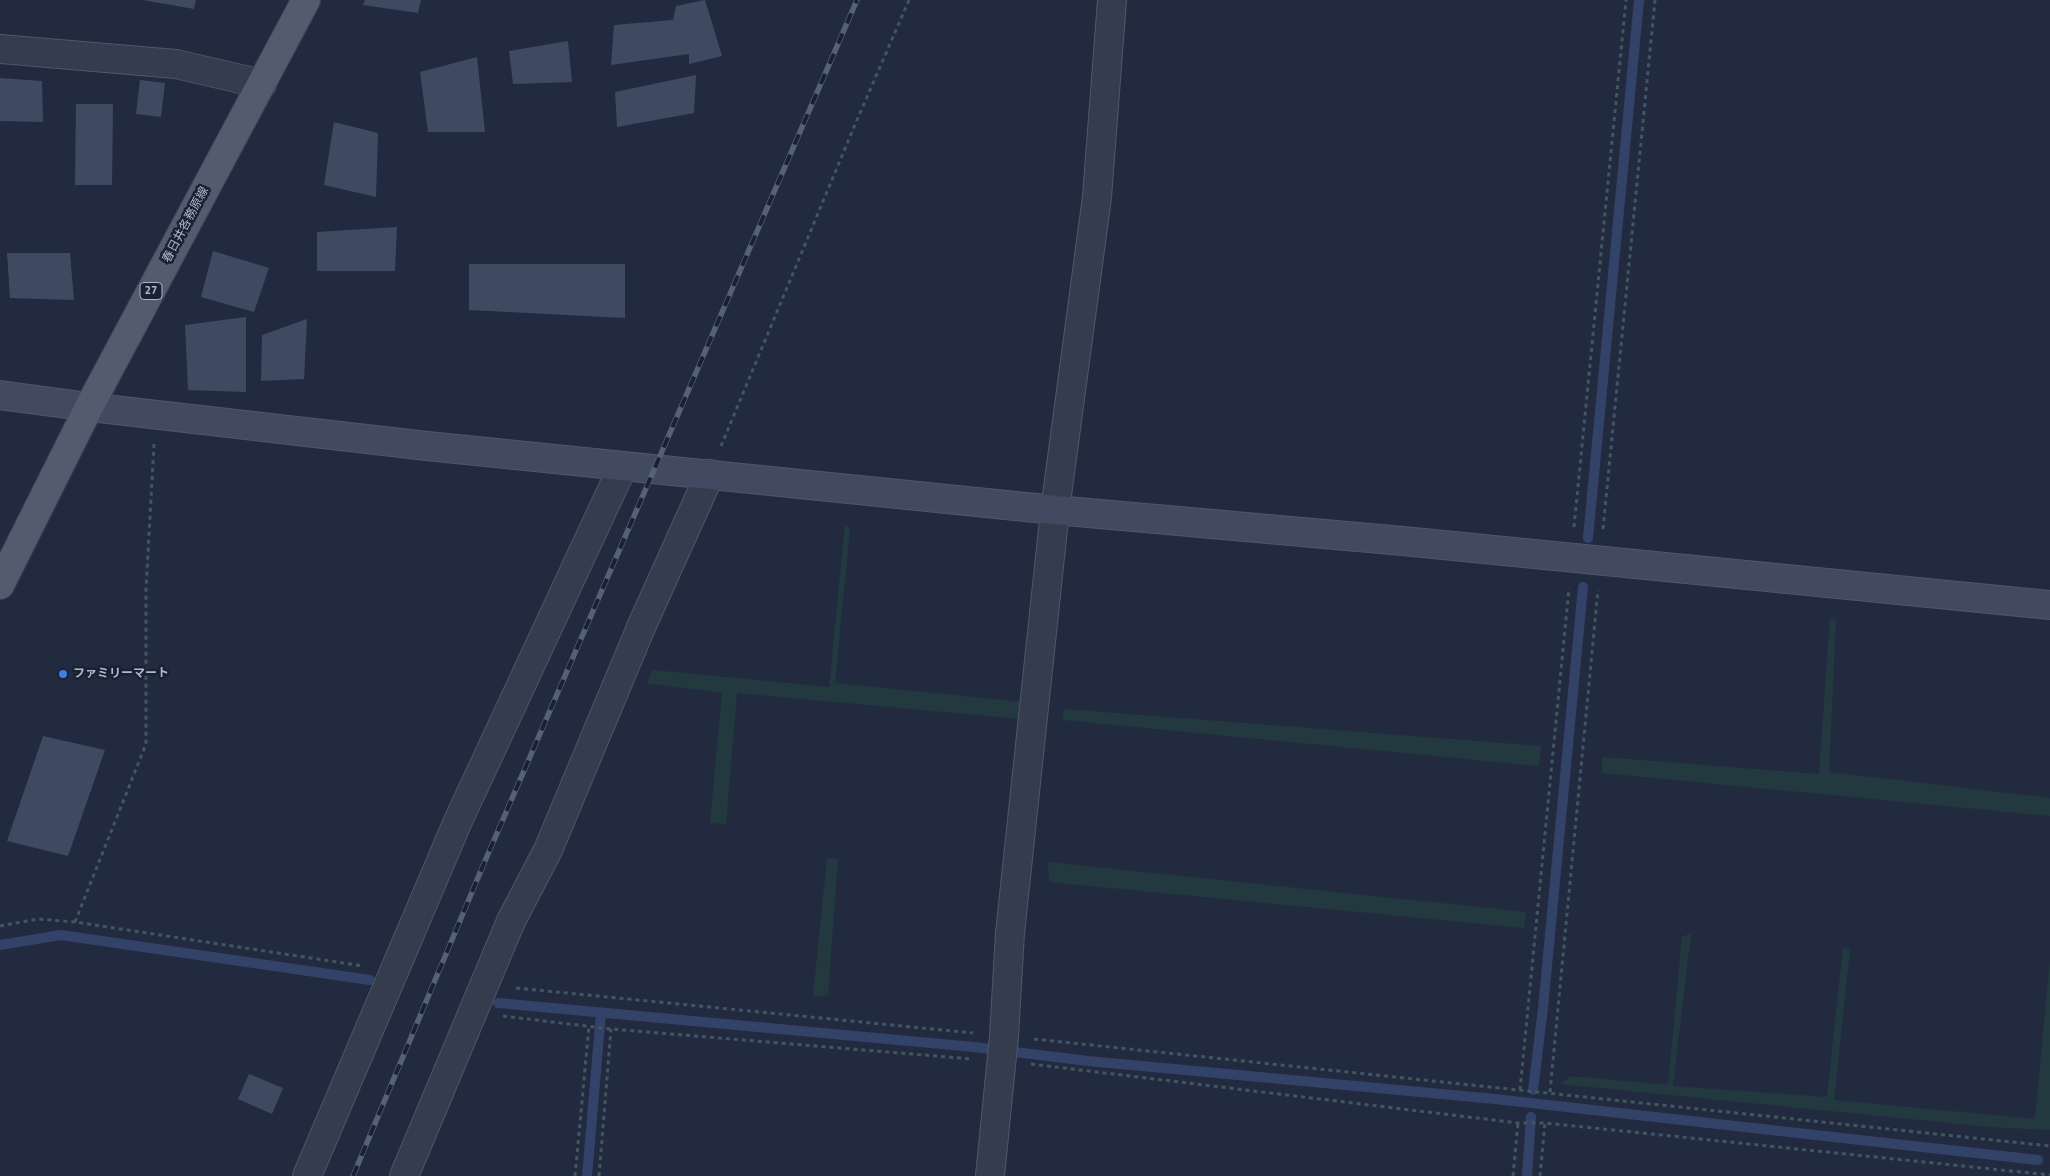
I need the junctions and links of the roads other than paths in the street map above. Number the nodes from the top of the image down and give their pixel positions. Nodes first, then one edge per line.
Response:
1 (306, 0) edge
2 (1112, 0) edge
3 (0, 49) edge
4 (262, 84) junction
5 (0, 395) edge
6 (89, 407) junction
7 (623, 466) junction
8 (710, 474) junction
9 (1055, 510) junction
10 (0, 585) edge
11 (2050, 605) edge
12 (307, 1176) edge
13 (404, 1176) edge
14 (990, 1176) edge

1 - 4 main road, 春日井各務原線 / 27
2 - 9 street
3 - 4 street
4 - 6 main road, 春日井各務原線 / 27
5 - 6 street
6 - 7 street
6 - 10 main road, 春日井各務原線 / 27
7 - 8 street
7 - 12 street
8 - 9 street
8 - 13 street
9 - 11 street
9 - 14 street

